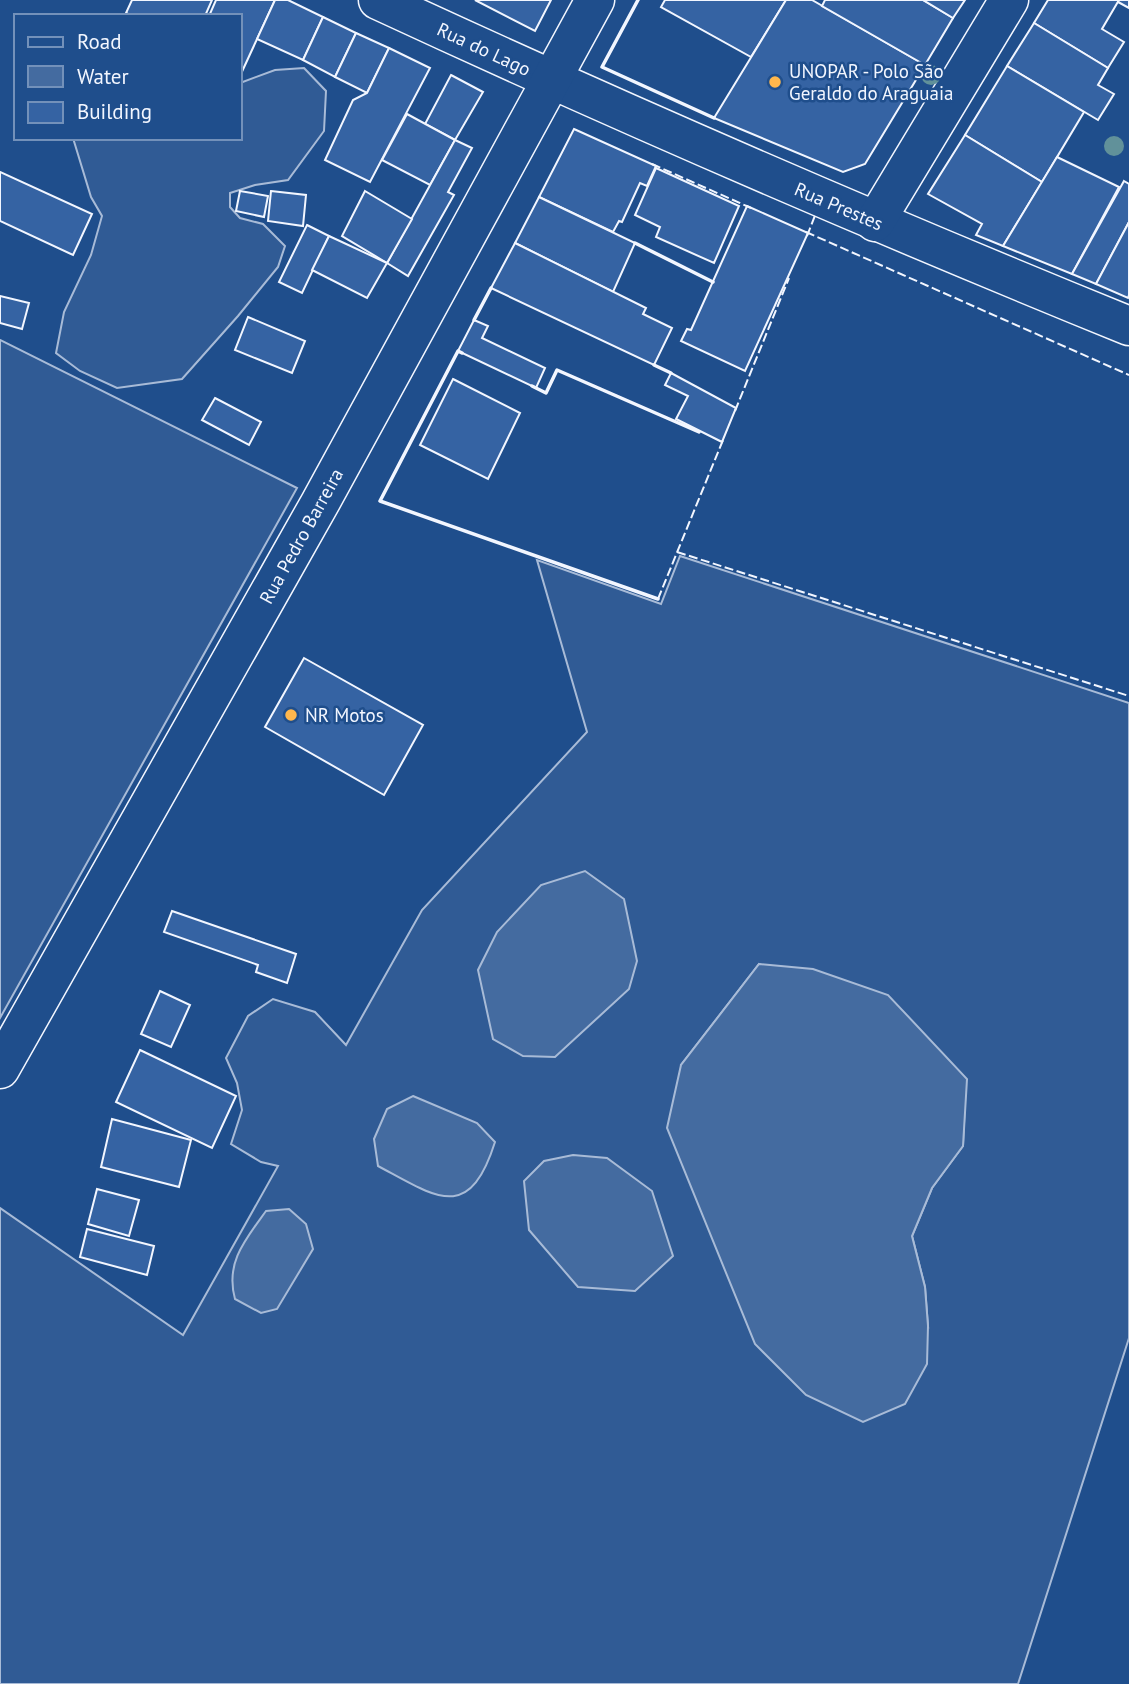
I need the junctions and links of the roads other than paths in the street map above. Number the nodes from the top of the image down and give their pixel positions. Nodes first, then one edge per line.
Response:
1 (378, 0) edge
2 (595, 0) edge
3 (1009, 0) edge
4 (552, 81) junction
5 (875, 222) junction
6 (1129, 326) edge
7 (0, 1069) edge

1 - 4 street, Rua do Lago
2 - 4 street, Rua Pedro Barreira
3 - 5 street
4 - 5 street, Rua Prestes
4 - 7 street, Rua Pedro Barreira
5 - 6 street, Rua Prestes

